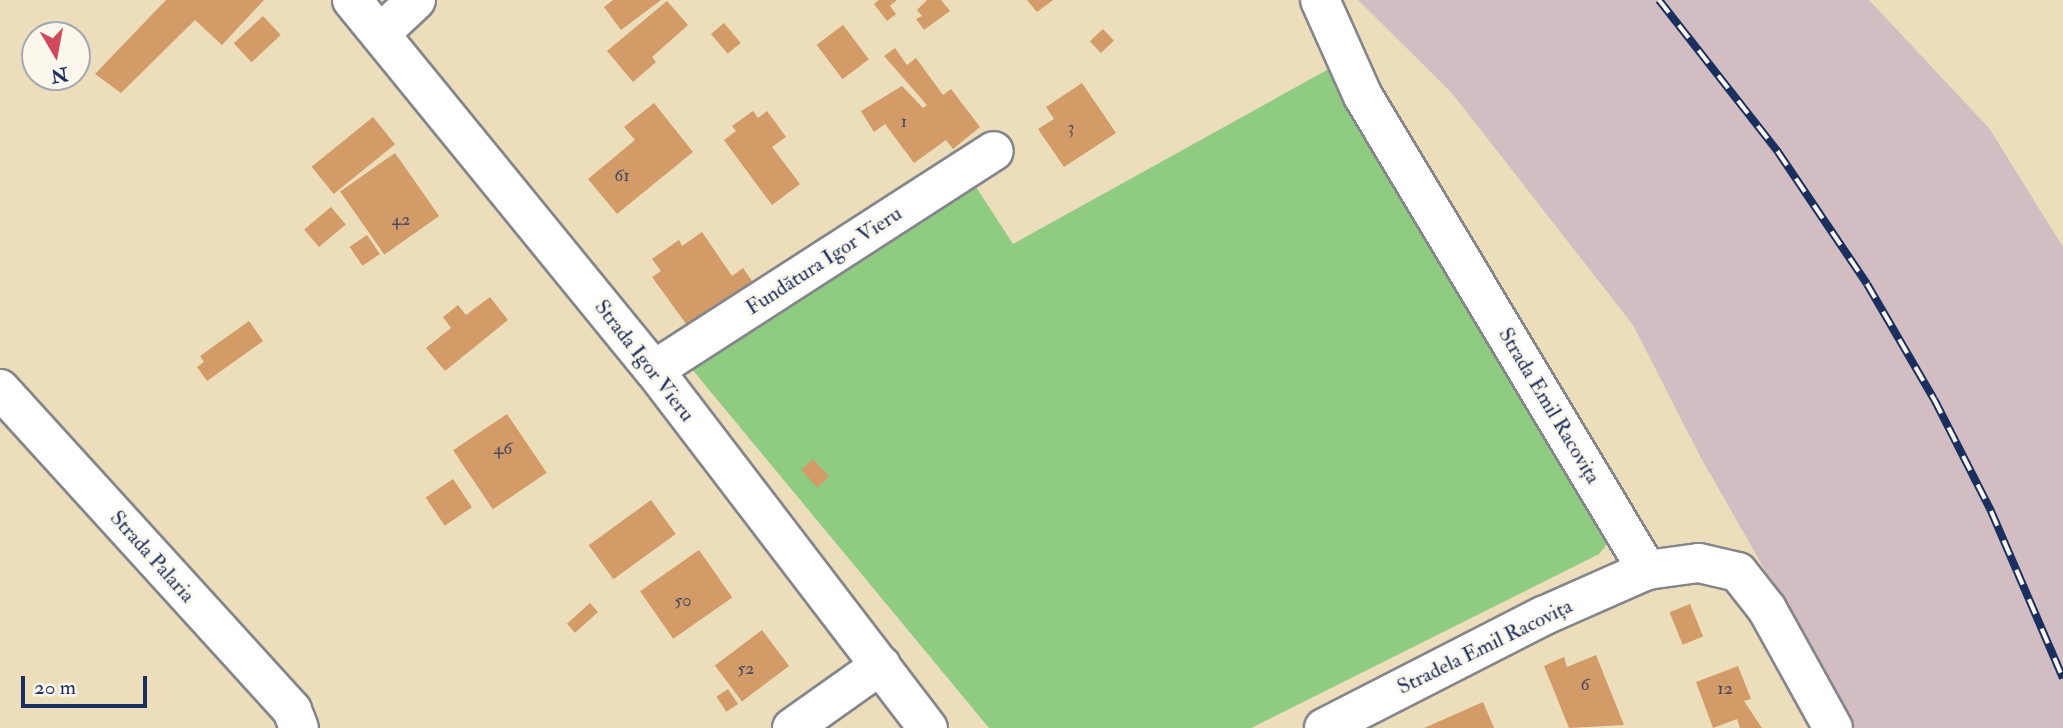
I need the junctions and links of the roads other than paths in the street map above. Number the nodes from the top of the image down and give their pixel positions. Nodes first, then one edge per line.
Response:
1 (352, 0) edge
2 (416, 0) edge
3 (1320, 0) edge
4 (381, 33) junction
5 (994, 150) dead end
6 (654, 370) junction
7 (0, 389) edge
8 (1647, 570) junction
9 (881, 665) junction
10 (299, 728) edge
11 (792, 728) edge
12 (928, 728) edge
13 (1324, 728) edge
14 (1833, 728) edge

1 - 4 street, Strada Igor Vieru
2 - 4 street
3 - 8 street, Strada Emil Racovița
4 - 6 street, Strada Igor Vieru
5 - 6 street, Fundătura Igor Vieru
6 - 9 street, Strada Igor Vieru
7 - 10 street, Strada Palaria
8 - 13 street, Stradela Emil Racovița
8 - 14 street
9 - 11 street
9 - 12 street, Strada Igor Vieru

